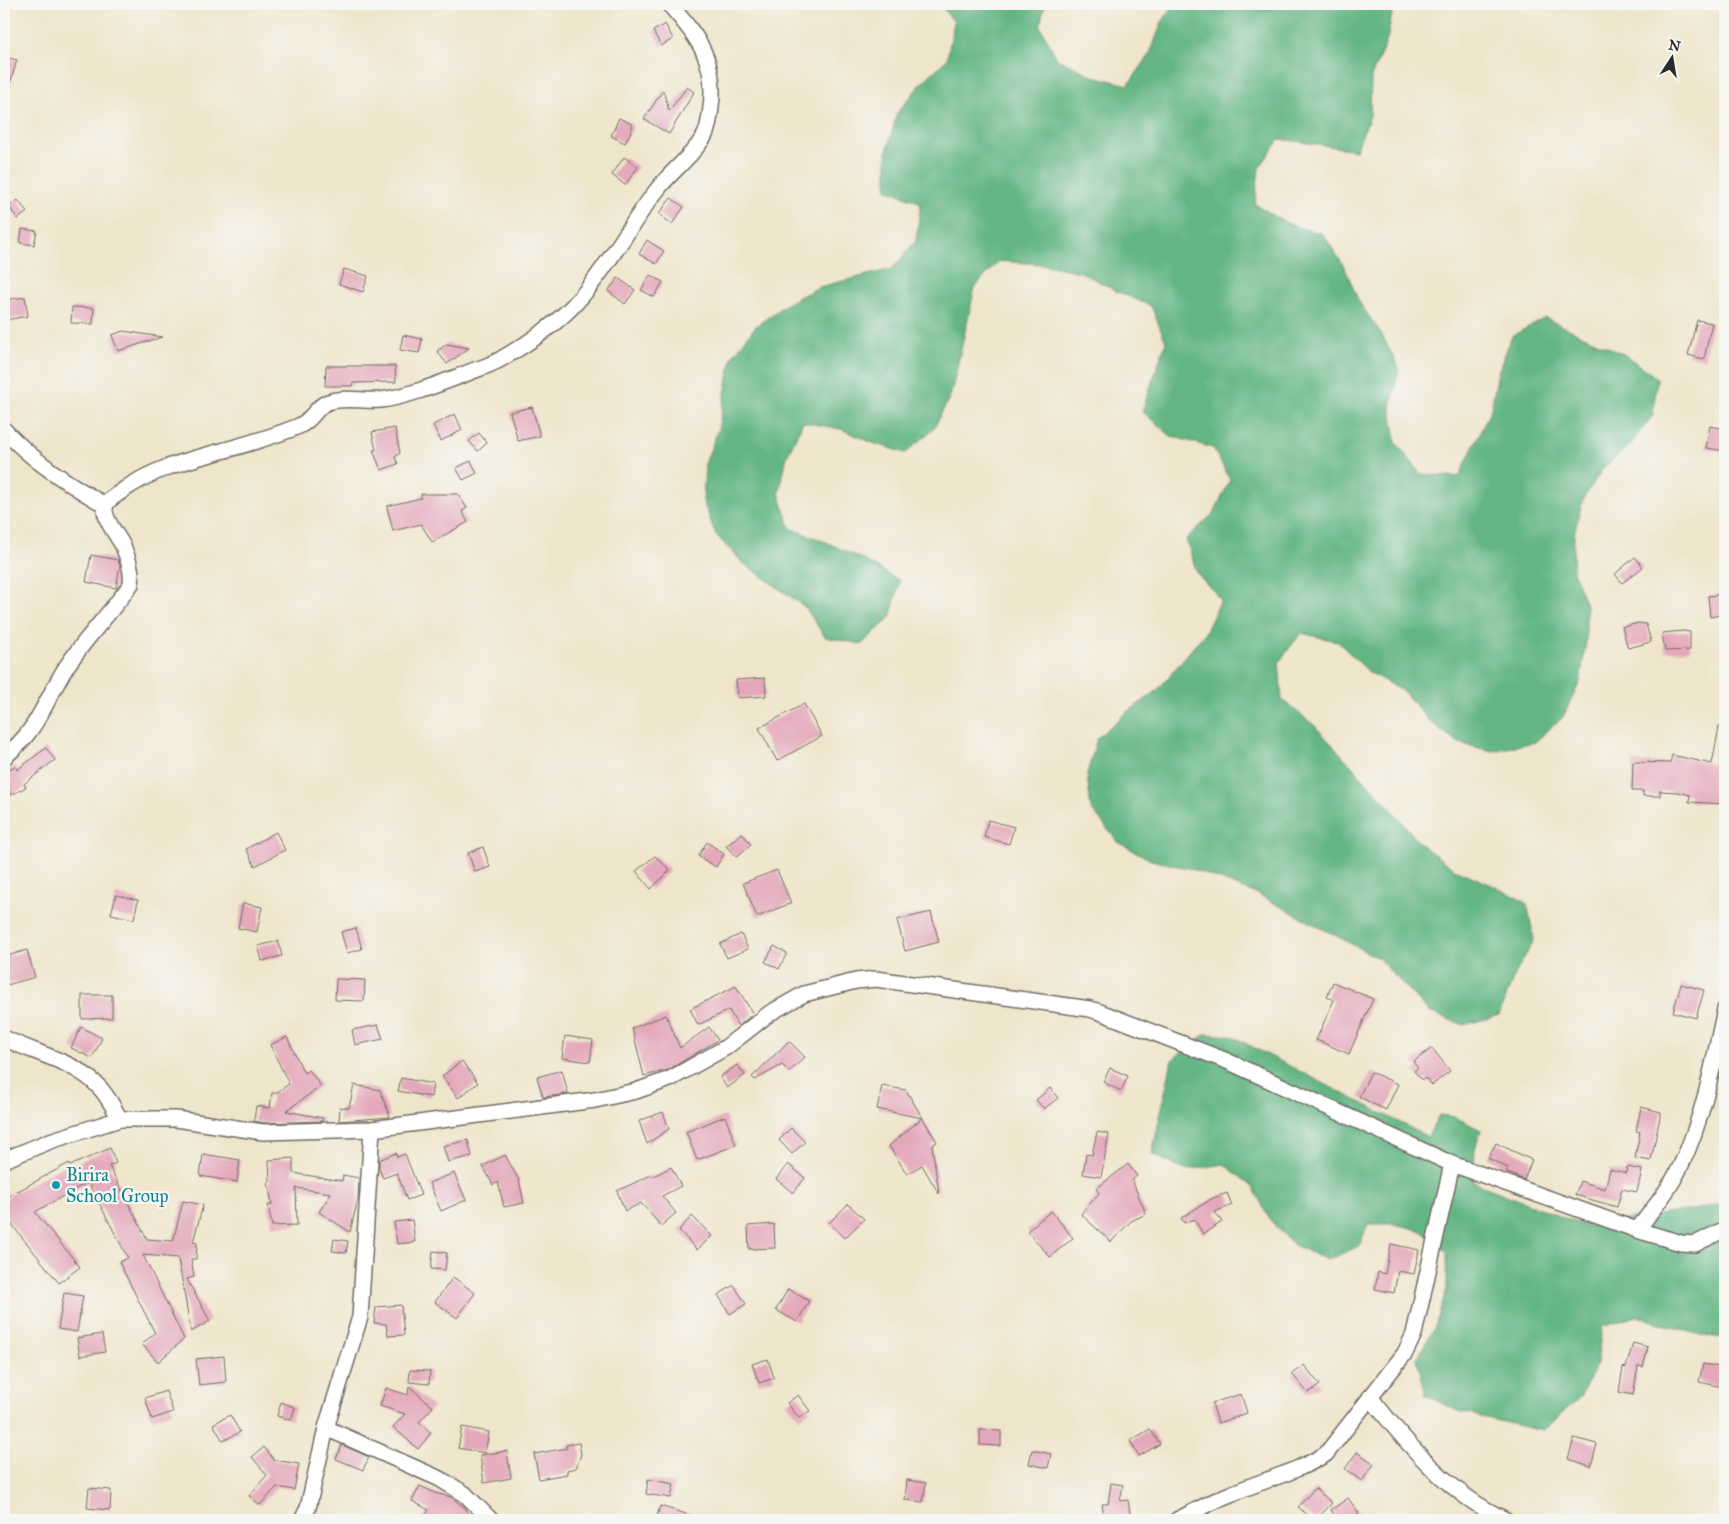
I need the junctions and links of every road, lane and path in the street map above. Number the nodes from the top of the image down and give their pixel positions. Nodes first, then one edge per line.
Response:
1 (668, 4) edge
2 (4, 430) edge
3 (105, 506) junction
4 (4, 757) edge
5 (1725, 1009) edge
6 (4, 1038) edge
7 (120, 1119) junction
8 (372, 1129) junction
9 (4, 1160) edge
10 (1452, 1164) junction
11 (1725, 1229) edge
12 (1637, 1230) junction
13 (1370, 1397) junction
14 (326, 1428) junction
15 (302, 1520) edge
16 (491, 1520) edge
17 (1177, 1520) edge
18 (1506, 1520) edge

1 - 3 street
2 - 3 street
3 - 4 street
5 - 12 street
6 - 7 street
7 - 8 street
7 - 9 street
8 - 10 street
8 - 14 street
10 - 12 street
10 - 13 street
11 - 12 street
13 - 17 street
13 - 18 street
14 - 15 street
14 - 16 street

